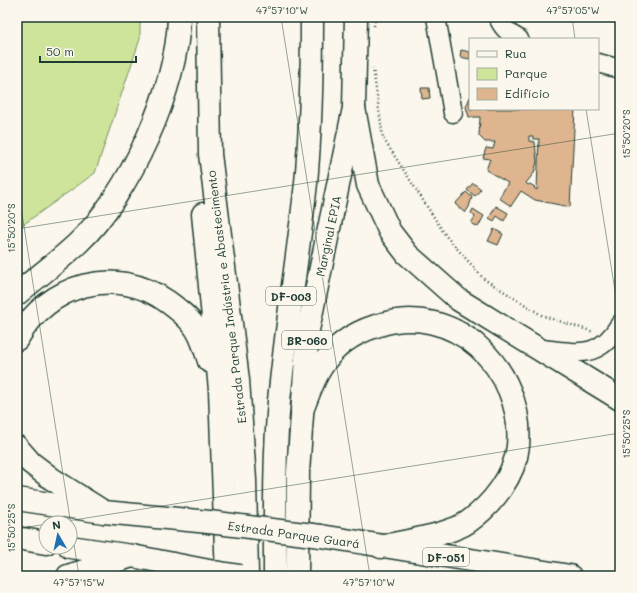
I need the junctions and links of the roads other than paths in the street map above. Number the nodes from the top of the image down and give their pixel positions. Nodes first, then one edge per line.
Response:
1 (179, 17) edge
2 (208, 17) edge
3 (312, 17) edge
4 (324, 17) edge
5 (356, 17) edge
6 (436, 17) edge
7 (498, 17) edge
8 (517, 38) edge
9 (599, 63) edge
10 (312, 68) junction
11 (620, 69) edge
12 (354, 108) junction
13 (453, 113) dead end
14 (210, 154) junction
15 (17, 294) edge
16 (616, 331) edge
17 (286, 336) junction
18 (17, 339) edge
19 (540, 349) junction
20 (220, 390) junction
21 (620, 399) edge
22 (302, 405) junction
23 (17, 448) edge
24 (17, 499) edge
25 (104, 512) junction
26 (17, 538) edge
27 (38, 542) edge
28 (381, 547) junction
29 (78, 548) edge
30 (132, 556) junction
31 (220, 574) edge
32 (68, 576) edge
33 (240, 576) edge
34 (247, 576) edge
35 (275, 576) edge
36 (298, 576) edge
37 (570, 576) edge

1 - 15 main road
2 - 14 main road, Estrada Parque Indústria e Abastecimento
3 - 10 main road, DF-003
4 - 10 main road
5 - 12 main road, Marginal EPIA / BR-060
6 - 13 lane
7 - 8 lane
9 - 11 lane
10 - 17 main road, DF-003
12 - 19 main road
12 - 22 main road, Marginal EPIA / BR-060
14 - 20 main road
14 - 34 main road, Estrada Parque Indústria e Abastecimento
16 - 19 lane
17 - 22 main road
17 - 35 main road, DF-003
18 - 20 main road
19 - 21 main road
20 - 31 main road
22 - 28 main road
22 - 36 main road, Marginal EPIA / BR-060
23 - 25 main road
24 - 25 main road, Estrada Parque Guará / DF-051
25 - 28 main road, Estrada Parque Guará / DF-051, bridge
26 - 27 main road
28 - 37 main road, Estrada Parque Guará / DF-051
29 - 30 main road
30 - 31 main road
30 - 32 main road
31 - 33 main road, bridge

